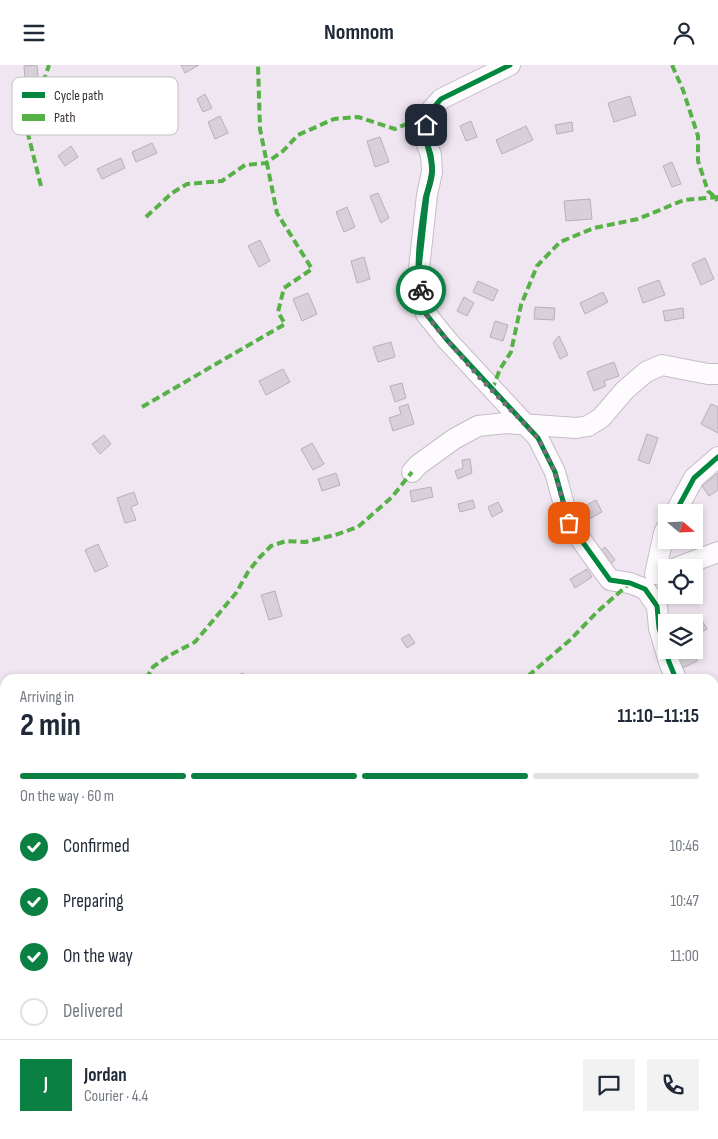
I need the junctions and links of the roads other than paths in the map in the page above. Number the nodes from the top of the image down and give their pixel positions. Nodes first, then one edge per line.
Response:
1 (510, 65) edge
2 (718, 374) edge
3 (525, 425) junction
4 (718, 457) edge
5 (412, 472) dead end
6 (680, 504) edge
7 (718, 552) edge
8 (699, 559) edge
9 (658, 573) edge
10 (630, 583) junction
11 (674, 674) edge

1 - 3 street
2 - 3 street
3 - 5 street
3 - 10 street
4 - 6 street
7 - 8 street
9 - 10 street
10 - 11 street

